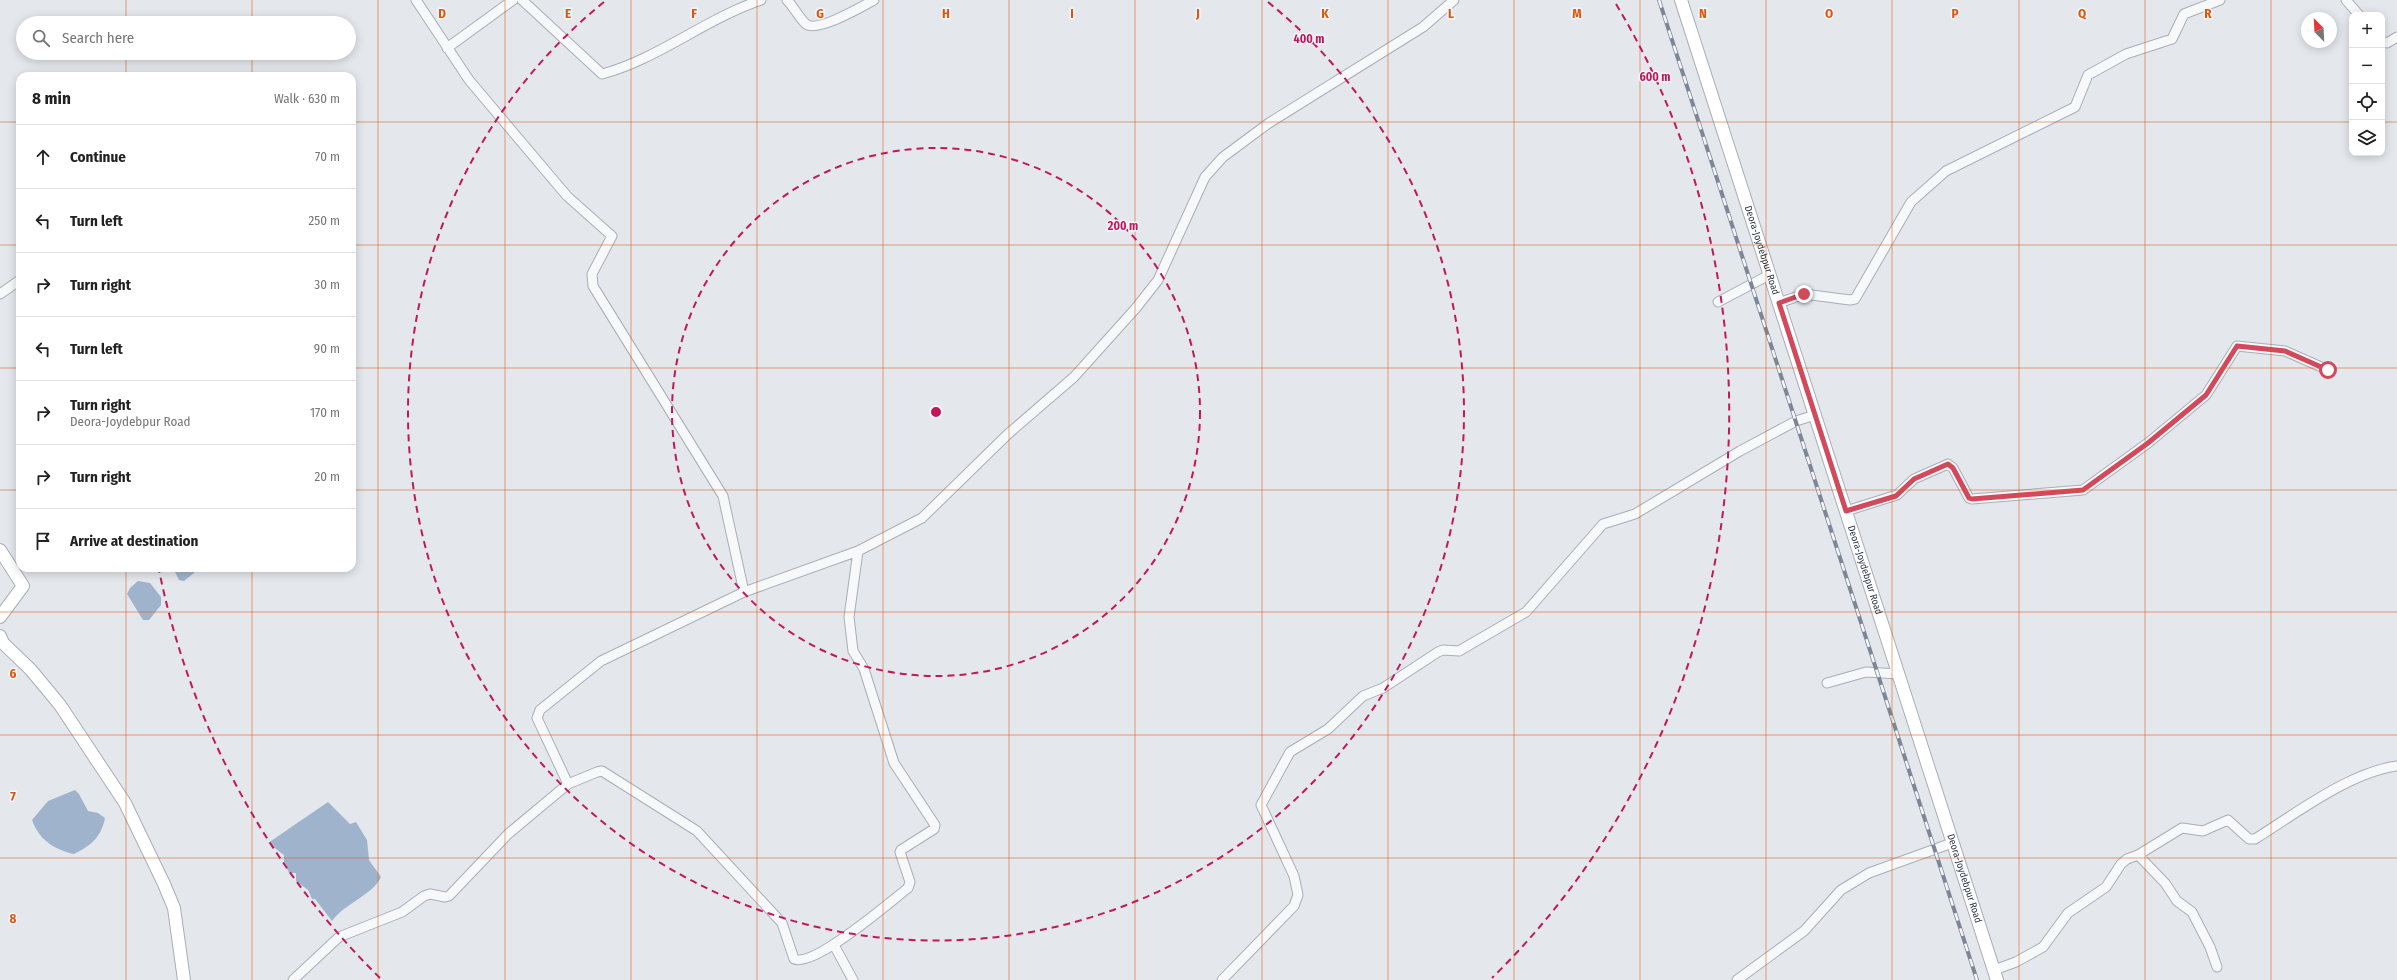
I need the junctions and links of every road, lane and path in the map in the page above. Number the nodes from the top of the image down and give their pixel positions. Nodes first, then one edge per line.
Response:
1 (416, 0) edge
2 (513, 0) edge
3 (522, 0) edge
4 (761, 0) edge
5 (787, 0) edge
6 (874, 0) edge
7 (1454, 0) edge
8 (1681, 0) edge
9 (2220, 0) edge
10 (2346, 0) edge
11 (2356, 12) edge
12 (2397, 37) edge
13 (2385, 42) edge
14 (448, 48) junction
15 (1770, 275) junction
16 (16, 283) edge
17 (0, 294) edge
18 (1718, 302) dead end
19 (1779, 303) junction
20 (2328, 370) dead end
21 (1815, 415) junction
22 (1846, 511) junction
23 (0, 550) edge
24 (858, 551) junction
25 (744, 592) junction
26 (0, 617) edge
27 (1, 642) edge
28 (1898, 674) junction
29 (1827, 683) dead end
30 (2397, 766) edge
31 (568, 784) junction
32 (1952, 843) junction
33 (2138, 855) junction
34 (834, 945) junction
35 (2217, 967) dead end
36 (1996, 975) edge
37 (184, 980) edge
38 (293, 980) edge
39 (853, 980) edge
40 (1222, 980) edge
41 (1738, 980) edge

1 - 14 street
2 - 14 street
3 - 4 street
5 - 6 street
7 - 24 street
8 - 15 street, Deora-Joydebpur Road
9 - 19 street
10 - 11 street
12 - 13 street
14 - 25 street
15 - 18 street
15 - 19 street, Deora-Joydebpur Road
16 - 17 street
19 - 21 street, Deora-Joydebpur Road
20 - 22 street
21 - 22 street, Deora-Joydebpur Road
21 - 40 street
22 - 28 street, Deora-Joydebpur Road
23 - 26 street
24 - 25 street
24 - 34 street
25 - 31 street
27 - 37 street
28 - 29 street
28 - 32 street, Deora-Joydebpur Road
30 - 33 street
31 - 34 street
31 - 38 street
32 - 36 street, Deora-Joydebpur Road
32 - 41 street
33 - 35 street
33 - 36 street
34 - 39 street

